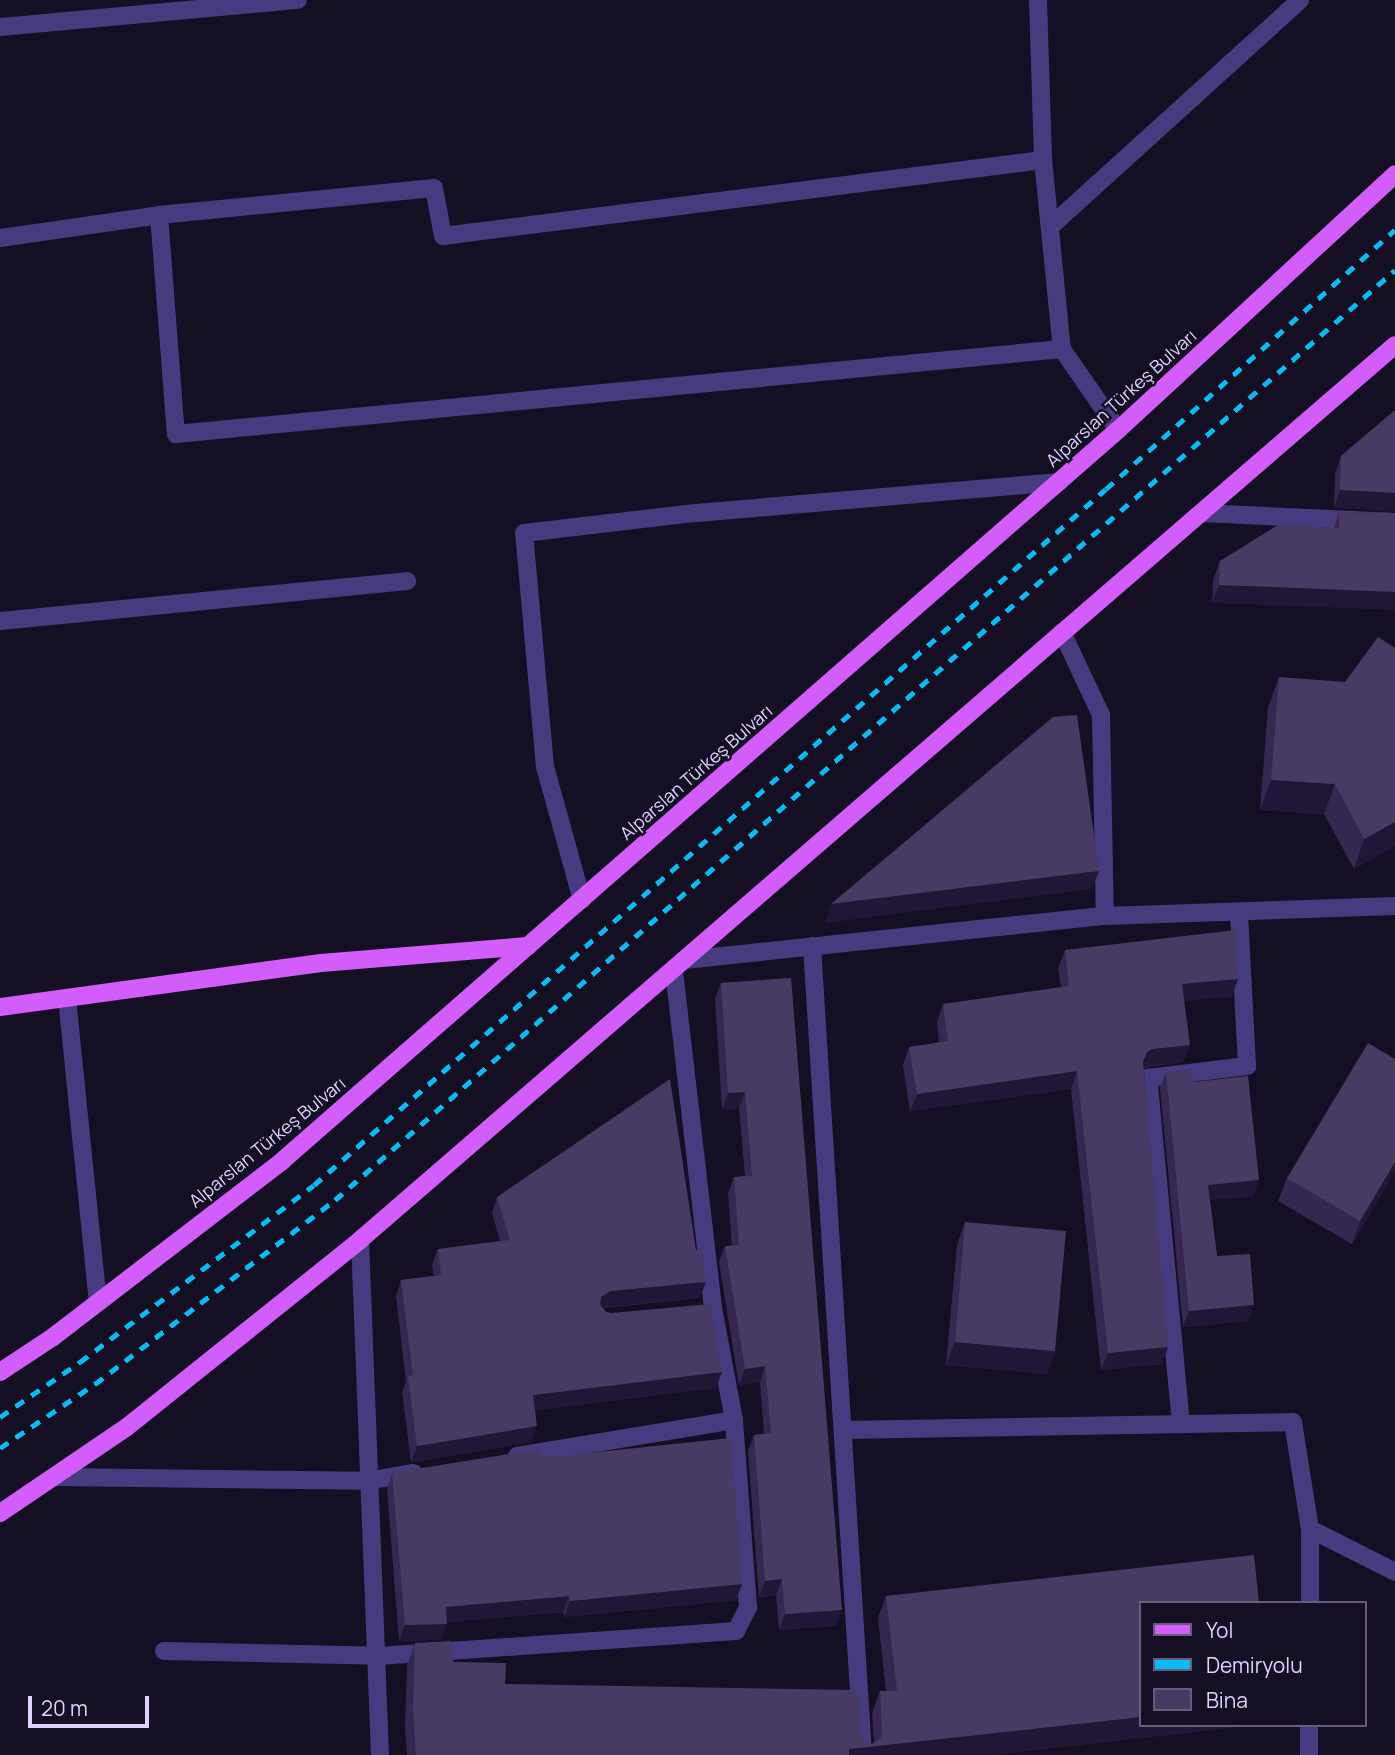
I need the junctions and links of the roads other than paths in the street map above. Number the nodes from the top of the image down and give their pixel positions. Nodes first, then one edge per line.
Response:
1 (298, 0) edge
2 (1038, 0) edge
3 (1300, 0) edge
4 (0, 27) edge
5 (1043, 160) junction
6 (1395, 174) edge
7 (159, 215) junction
8 (1051, 226) junction
9 (0, 238) edge
10 (1395, 345) edge
11 (1062, 349) junction
12 (1118, 430) junction
13 (1060, 482) junction
14 (1202, 513) junction
15 (1395, 523) edge
16 (407, 582) dead end
17 (0, 621) edge
18 (1062, 632) junction
19 (582, 901) junction
20 (1395, 906) edge
21 (1239, 912) junction
22 (1105, 916) junction
23 (528, 946) junction
24 (812, 946) junction
25 (679, 966) junction
26 (67, 998) junction
27 (0, 1007) edge
28 (360, 1241) junction
29 (98, 1302) junction
30 (0, 1372) edge
31 (734, 1420) junction
32 (1181, 1424) junction
33 (843, 1430) junction
34 (503, 1458) edge
35 (435, 1469) edge
36 (55, 1477) junction
37 (367, 1481) junction
38 (0, 1513) edge
39 (1310, 1529) junction
40 (1395, 1572) edge
41 (1310, 1601) edge
42 (164, 1651) dead end
43 (378, 1656) junction
44 (1309, 1727) edge
45 (380, 1755) edge
46 (863, 1755) edge
47 (1309, 1755) edge

1 - 4 street
2 - 5 street
3 - 8 street
5 - 7 street
5 - 8 street
6 - 12 main road, Alparslan Türkeş Bulvarı
7 - 9 street
7 - 11 street
8 - 11 street
10 - 14 main road
11 - 12 street
12 - 13 main road, Alparslan Türkeş Bulvarı
13 - 19 main road, Alparslan Türkeş Bulvarı
13 - 19 street
14 - 15 street
14 - 18 main road
16 - 17 street
18 - 22 street
18 - 25 main road
19 - 23 main road, Alparslan Türkeş Bulvarı
20 - 21 street
21 - 22 street
21 - 32 street
22 - 24 street
23 - 26 main road
23 - 29 main road, Alparslan Türkeş Bulvarı
24 - 25 street
24 - 33 street
25 - 28 main road
25 - 31 street
26 - 27 main road
26 - 29 street
28 - 36 main road
28 - 37 street
29 - 30 main road, Alparslan Türkeş Bulvarı
31 - 34 street
31 - 43 street
32 - 33 street
32 - 39 street
33 - 46 street
35 - 37 street
36 - 37 street
36 - 38 main road
37 - 43 street
39 - 40 street
39 - 41 street
42 - 43 street
43 - 45 street
44 - 47 street

